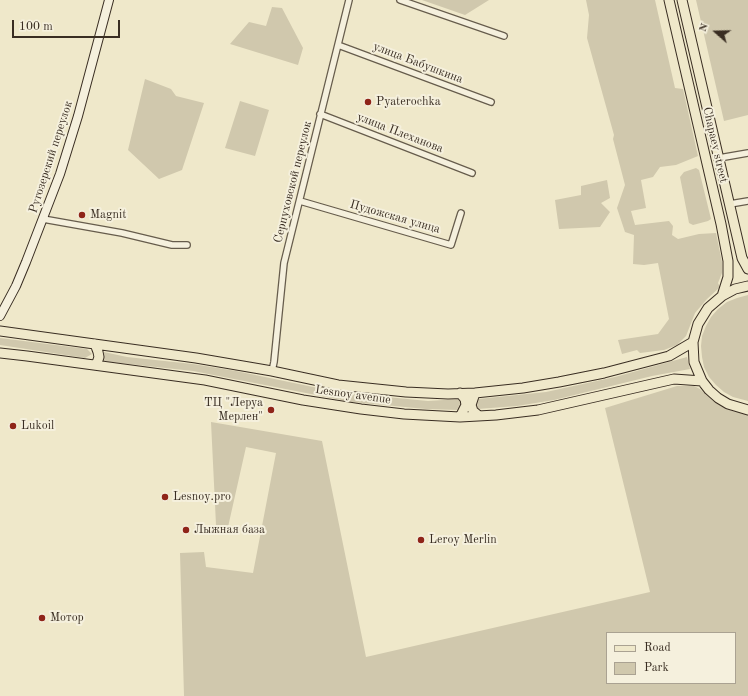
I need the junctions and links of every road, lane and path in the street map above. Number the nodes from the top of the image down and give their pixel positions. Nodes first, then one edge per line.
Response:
1 (109, 0) edge
2 (349, 0) edge
3 (400, 0) edge
4 (670, 0) edge
5 (682, 0) edge
6 (504, 36) dead end
7 (338, 45) junction
8 (491, 102) dead end
9 (320, 114) junction
10 (748, 148) edge
11 (748, 152) edge
12 (719, 158) junction
13 (472, 173) dead end
14 (300, 200) junction
15 (748, 201) edge
16 (730, 204) junction
17 (461, 213) dead end
18 (43, 219) junction
19 (187, 245) dead end
20 (748, 269) edge
21 (748, 286) edge
22 (722, 296) junction
23 (0, 316) edge
24 (0, 331) edge
25 (693, 342) junction
26 (95, 344) junction
27 (0, 353) edge
28 (93, 365) junction
29 (272, 371) junction
30 (702, 381) junction
31 (476, 392) junction
32 (460, 393) junction
33 (748, 410) edge
34 (479, 416) junction
35 (460, 417) junction

1 - 18 main road, Ругозерский переулок
2 - 7 street, Серпуховской переулок
3 - 6 street
4 - 22 main road, Chapaev street
5 - 12 main road, Chapaev street
7 - 8 street, улица Бабушкина
7 - 9 street, Серпуховской переулок
9 - 13 street, улица Плеханова
9 - 14 street, Серпуховской переулок
10 - 11 street
11 - 12 street
12 - 16 main road, Chapaev street
14 - 17 street, Пудожская улица
14 - 29 street, Серпуховской переулок
15 - 16 street
16 - 20 main road, Chapaev street
18 - 19 street
18 - 23 main road, Ругозерский переулок
21 - 22 main road
22 - 25 main road
24 - 26 main road, Lesnoy avenue
25 - 30 main road
25 - 31 main road, Lesnoy avenue
26 - 28 main road
26 - 29 main road, Lesnoy avenue
27 - 28 main road, Lesnoy avenue
28 - 35 main road, Lesnoy avenue
29 - 32 main road, Lesnoy avenue
30 - 33 main road
30 - 34 main road, Lesnoy avenue
31 - 32 main road, Lesnoy avenue
31 - 34 main road
32 - 35 main road
34 - 35 main road, Lesnoy avenue

